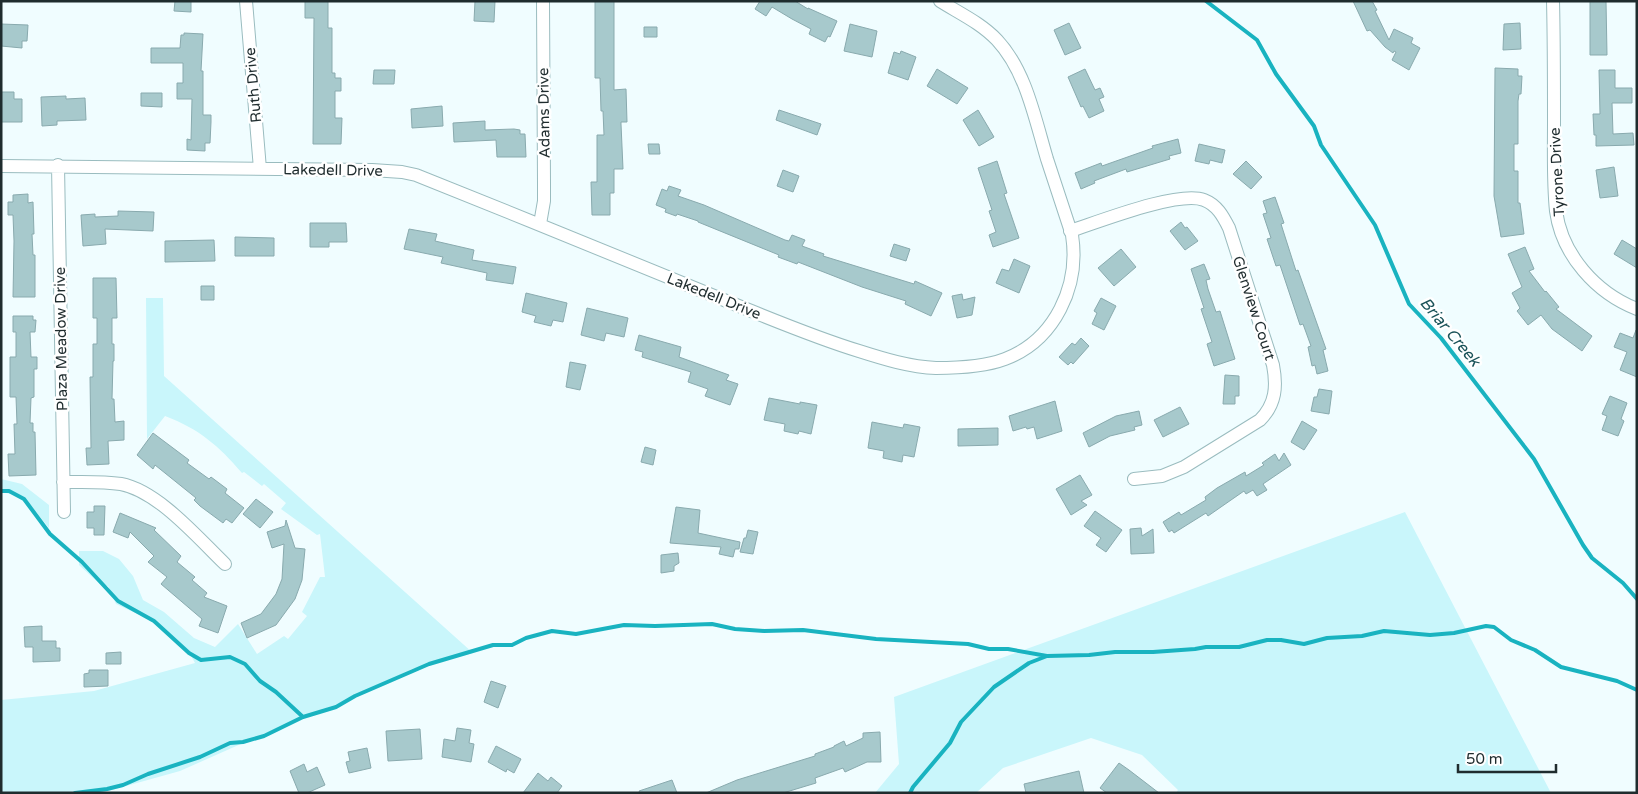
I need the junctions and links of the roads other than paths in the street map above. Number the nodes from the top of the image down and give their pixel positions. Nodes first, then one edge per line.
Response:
1 (246, 1) edge
2 (543, 1) edge
3 (940, 1) edge
4 (1553, 1) edge
5 (1, 166) edge
6 (58, 166) junction
7 (260, 169) junction
8 (540, 224) junction
9 (1070, 231) junction
10 (1637, 309) edge
11 (1134, 479) dead end
12 (63, 482) junction
13 (64, 512) dead end
14 (225, 564) dead end

1 - 7 street, Ruth Drive
2 - 8 street, Adams Drive
3 - 9 street, Lakedell Drive
4 - 10 street, Tyrone Drive
5 - 6 street, Lakedell Drive
6 - 7 street, Lakedell Drive
6 - 12 street, Plaza Meadow Drive
7 - 8 street, Lakedell Drive
8 - 9 street, Lakedell Drive
9 - 11 street, Glenview Court
12 - 13 street, Plaza Meadow Drive
12 - 14 street

